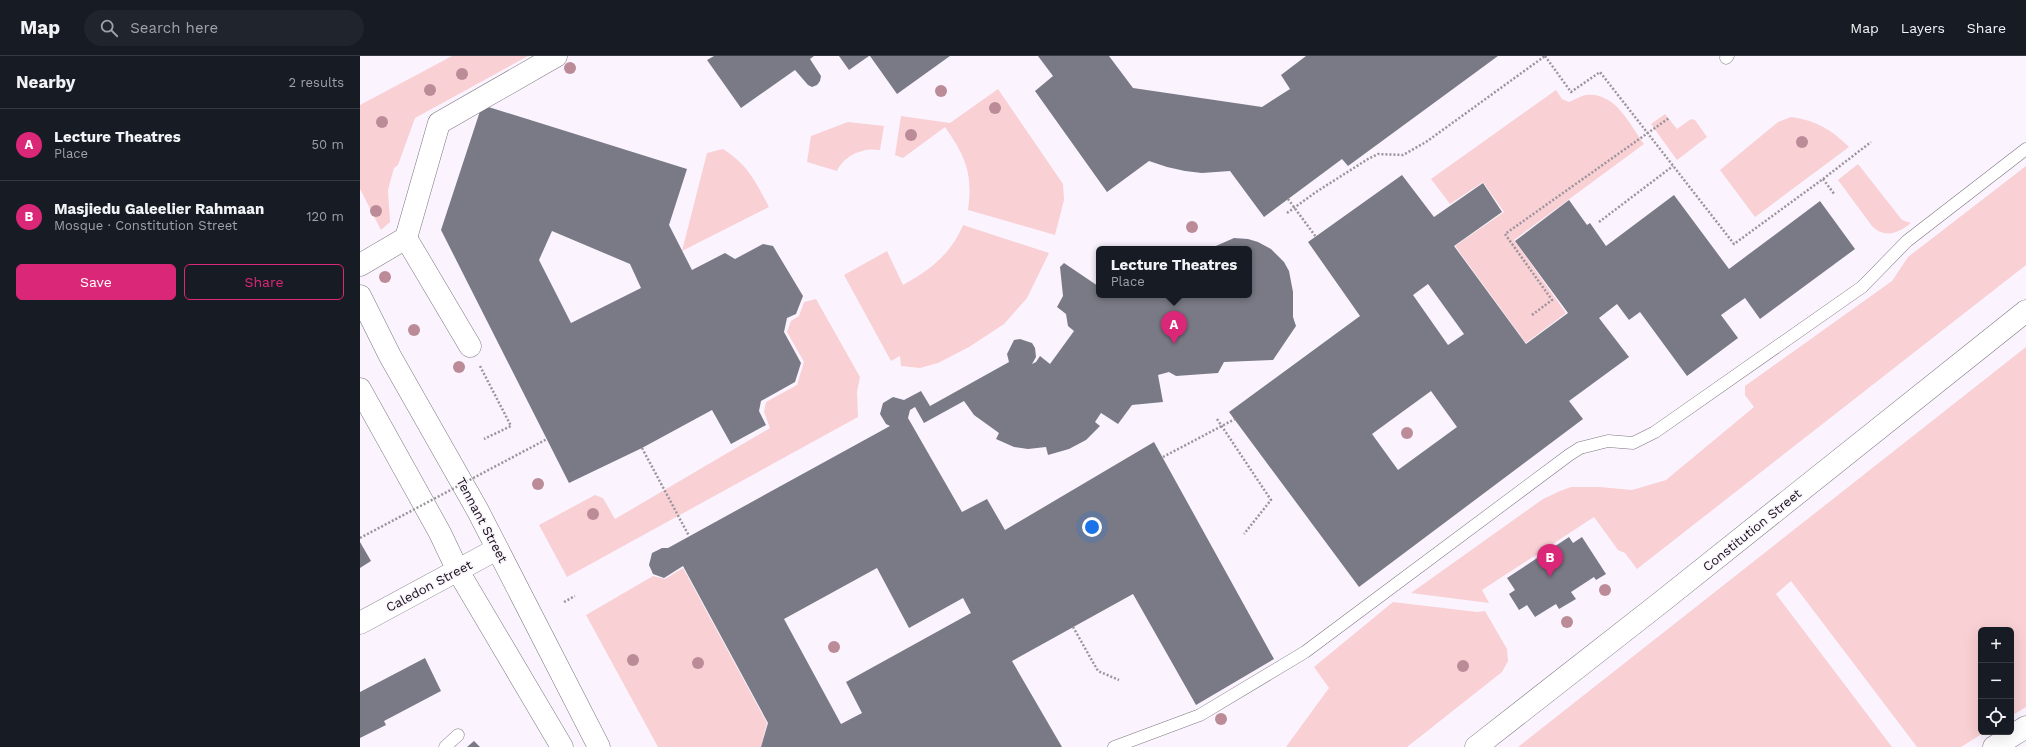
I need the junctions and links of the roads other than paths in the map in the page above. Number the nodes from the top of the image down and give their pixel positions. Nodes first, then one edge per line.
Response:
1 (556, 56) edge
2 (2026, 149) edge
3 (406, 238) junction
4 (360, 265) edge
5 (360, 296) edge
6 (2026, 311) edge
7 (470, 346) road end
8 (360, 389) edge
9 (497, 549) junction
10 (458, 571) junction
11 (360, 623) edge
12 (2026, 727) edge
13 (458, 735) dead end
14 (445, 747) edge
15 (562, 747) edge
16 (599, 747) edge
17 (1114, 747) edge
18 (1476, 747) edge
19 (1994, 747) edge

1 - 3 street
2 - 17 lane
3 - 4 street
3 - 7 street
5 - 9 street, Tennant Street
6 - 18 street, Constitution Street
8 - 10 street
9 - 10 street, Caledon Street
9 - 16 street, Tennant Street
10 - 11 street, Caledon Street
10 - 15 street
12 - 19 street
13 - 14 lane

